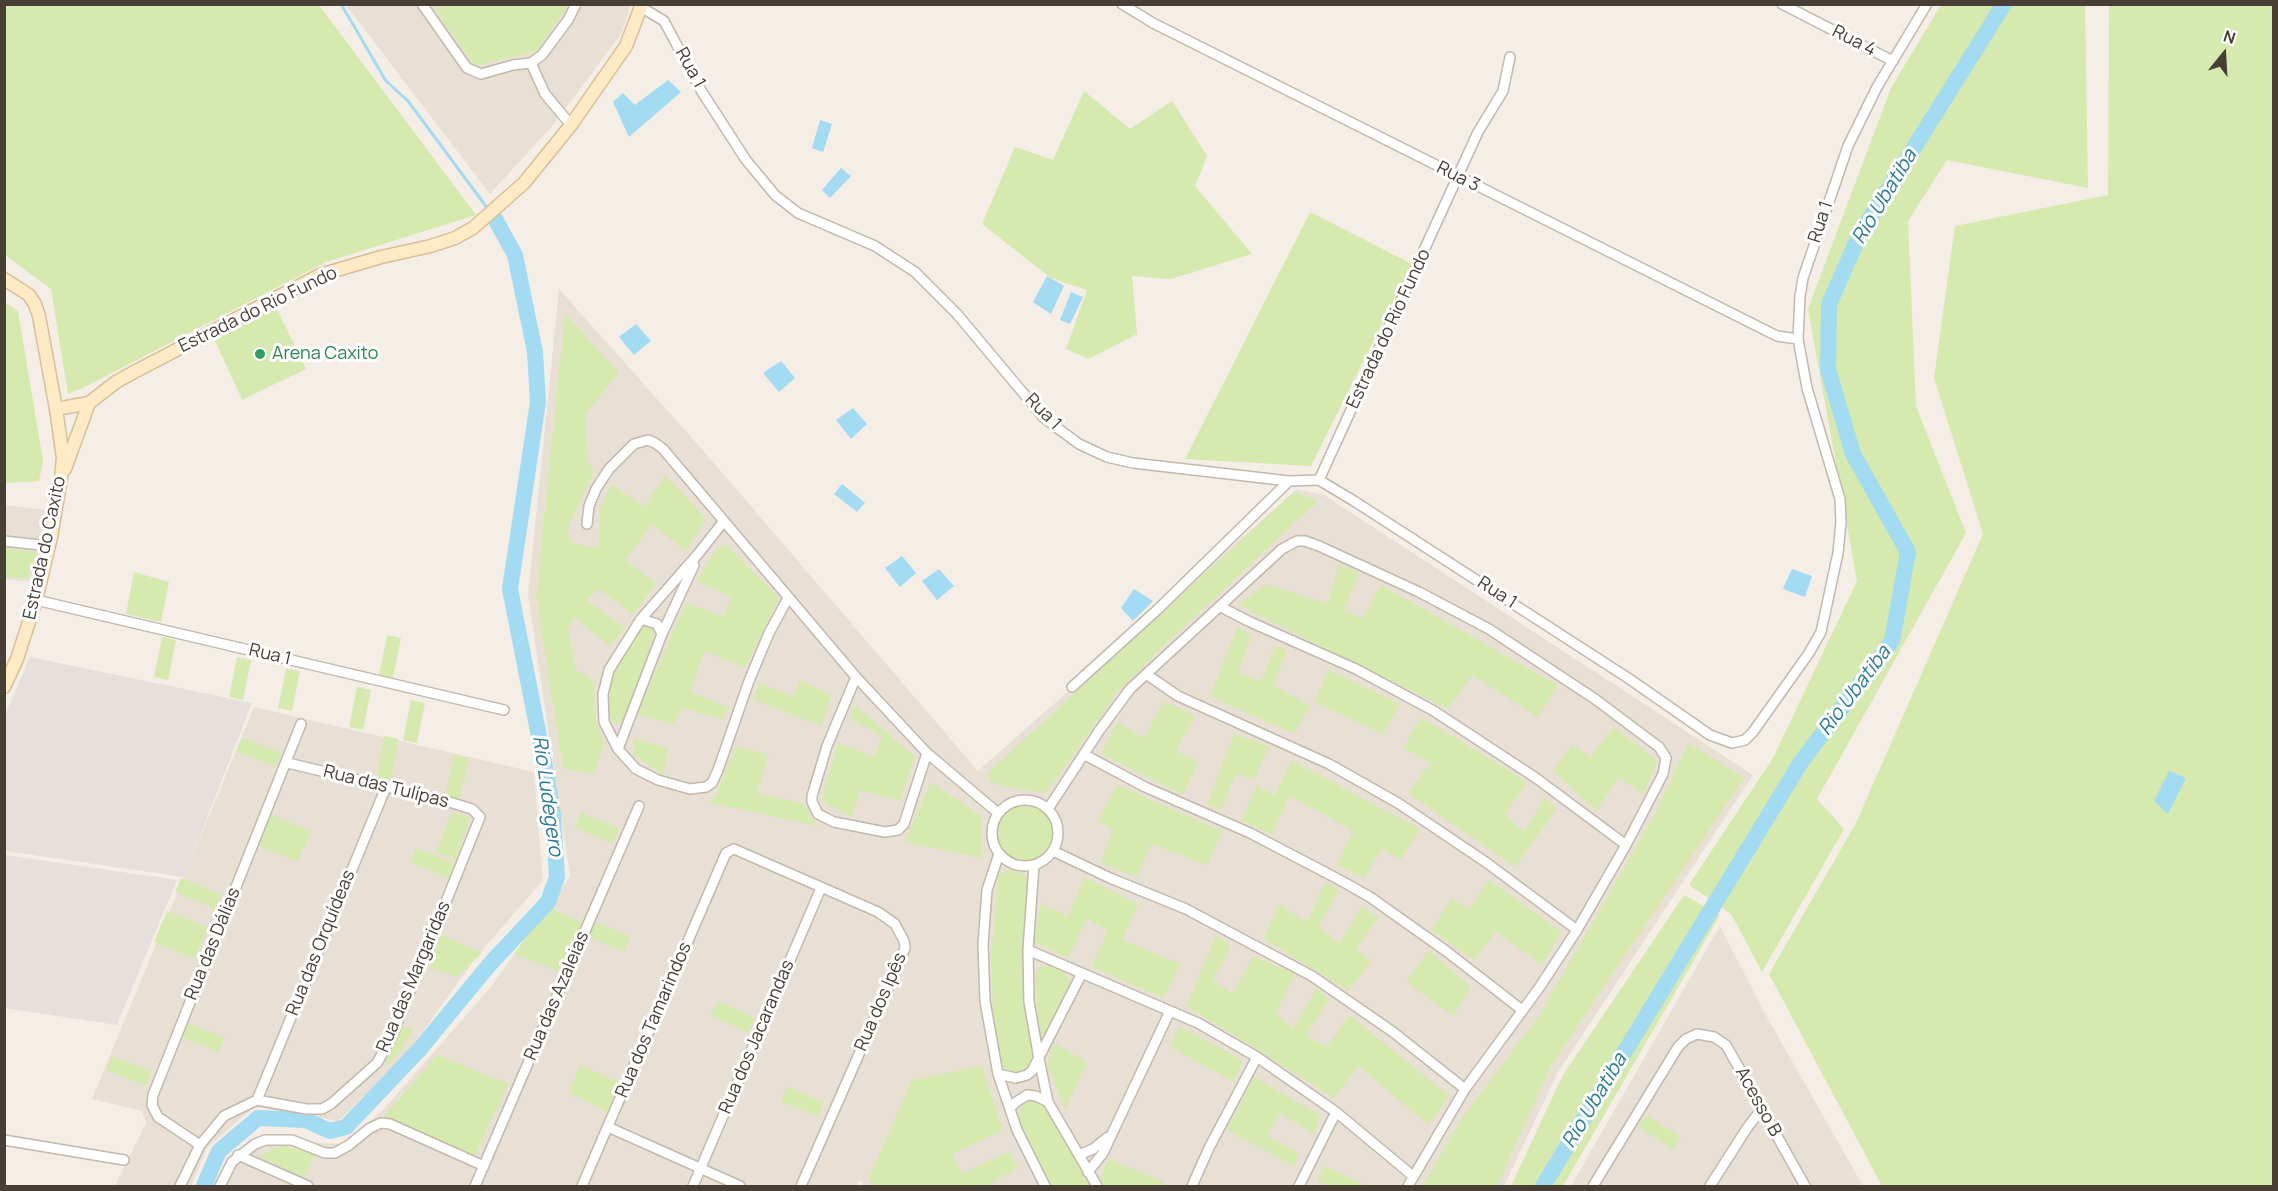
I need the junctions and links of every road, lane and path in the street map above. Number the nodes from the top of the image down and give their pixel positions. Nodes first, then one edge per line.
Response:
1 (422, 4) edge
2 (576, 4) edge
3 (1122, 4) edge
4 (1782, 4) edge
5 (1927, 4) edge
6 (641, 6) edge
7 (1510, 57) dead end
8 (1893, 61) junction
9 (531, 63) junction
10 (571, 125) junction
11 (1459, 177) junction
12 (4, 279) edge
13 (1798, 339) junction
14 (89, 403) junction
15 (56, 409) junction
16 (61, 478) junction
17 (1319, 480) junction
18 (1288, 481) junction
19 (724, 520) junction
20 (587, 524) dead end
21 (4, 541) edge
22 (49, 546) junction
23 (698, 554) junction
24 (788, 598) junction
25 (36, 600) junction
26 (1221, 607) junction
27 (641, 620) junction
28 (662, 634) junction
29 (1146, 674) junction
30 (856, 677) junction
31 (4, 687) edge
32 (1072, 687) dead end
33 (504, 710) dead end
34 (604, 722) junction
35 (302, 724) dead end
36 (627, 726) junction
37 (618, 749) junction
38 (927, 753) junction
39 (1085, 755) junction
40 (288, 763) junction
41 (386, 787) junction
42 (639, 806) dead end
43 (1048, 809) junction
44 (998, 813) junction
45 (480, 817) joint
46 (1626, 845) junction
47 (1053, 851) junction
48 (726, 853) joint
49 (999, 854) junction
50 (1034, 865) junction
51 (821, 888) junction
52 (1577, 930) junction
53 (1028, 950) junction
54 (1082, 973) junction
55 (1522, 1010) junction
56 (1170, 1011) junction
57 (1257, 1057) junction
58 (1039, 1059) junction
59 (998, 1074) junction
60 (1466, 1089) junction
61 (257, 1100) junction
62 (1048, 1102) junction
63 (1010, 1108) junction
64 (1761, 1110) junction
65 (1336, 1112) junction
66 (608, 1127) junction
67 (1111, 1133) junction
68 (4, 1140) edge
69 (200, 1144) junction
70 (238, 1155) junction
71 (1079, 1155) junction
72 (124, 1160) dead end
73 (484, 1166) junction
74 (700, 1169) junction
75 (1088, 1172) junction
76 (1413, 1176) junction
77 (180, 1186) edge
78 (220, 1186) edge
79 (308, 1186) edge
80 (475, 1186) edge
81 (582, 1186) edge
82 (693, 1186) edge
83 (740, 1186) edge
84 (801, 1186) edge
85 (1045, 1186) edge
86 (1097, 1186) edge
87 (1192, 1186) edge
88 (1299, 1186) edge
89 (1408, 1186) edge
90 (1593, 1186) edge
91 (1710, 1186) edge
92 (1805, 1186) edge

1 - 9 street
2 - 9 street
3 - 11 street, Rua 3
4 - 8 street, Rua 4
5 - 8 street, Rua 1
6 - 10 street, Estrada do Rio Fundo
6 - 18 street, Rua 1
7 - 11 street, Estrada do Rio Fundo
8 - 13 street, Rua 1
9 - 10 street
10 - 14 street, Estrada do Rio Fundo
11 - 13 street, Rua 3
11 - 17 street, Estrada do Rio Fundo
12 - 15 street, Estrada do Caxito
13 - 17 street, Rua 1
14 - 15 street, Estrada do Rio Fundo
14 - 16 street
15 - 16 street, Estrada do Caxito
16 - 22 street, Estrada do Caxito
17 - 18 street, Rua 1
18 - 32 street
19 - 20 street
19 - 23 street
19 - 24 street
21 - 22 street
22 - 25 street, Estrada do Caxito
23 - 27 street
23 - 28 street
24 - 30 street
24 - 37 street
25 - 31 street, Estrada do Caxito
25 - 33 street, Rua 1
26 - 29 street
26 - 46 street
26 - 46 street
27 - 28 street
27 - 34 street
28 - 36 street
29 - 39 street
29 - 52 street
30 - 38 street
30 - 38 street
34 - 36 street
34 - 37 street
35 - 40 street, Rua das Dálias
36 - 37 street
38 - 44 street
39 - 43 street
39 - 55 street
40 - 41 street, Rua das Tulípas
40 - 69 street, Rua das Dálias
41 - 45 street, Rua das Tulípas
41 - 61 street, Rua das Orquídeas
42 - 73 street, Rua das Azaleias
43 - 44 street
43 - 47 street
44 - 49 street
45 - 61 street, Rua das Margaridas
46 - 52 street
47 - 50 street
47 - 60 street
48 - 51 street, Rua dos Ipês
48 - 66 street, Rua dos Tamarindos
49 - 50 street
49 - 59 street
50 - 53 street
51 - 74 street, Rua dos Jacarandas
51 - 84 street, Rua dos Ipês
52 - 55 street
53 - 54 street
53 - 58 street
54 - 56 street
54 - 58 street
55 - 60 street
56 - 57 street
56 - 67 street
57 - 65 street
57 - 87 street
58 - 59 street
58 - 62 street
59 - 63 street
60 - 76 street
61 - 69 street
62 - 63 street
62 - 71 street
63 - 85 street
64 - 90 street, Acesso B
64 - 91 street
64 - 92 street, Acesso B
65 - 76 street
65 - 88 street
66 - 74 street
66 - 81 street, Rua dos Tamarindos
67 - 71 street
67 - 75 street
68 - 72 street
69 - 77 street
70 - 73 street
70 - 78 street
70 - 79 street
71 - 75 street
73 - 80 street, Rua das Azaleias
74 - 82 street, Rua dos Jacarandas
74 - 83 street
75 - 86 street
76 - 89 street

